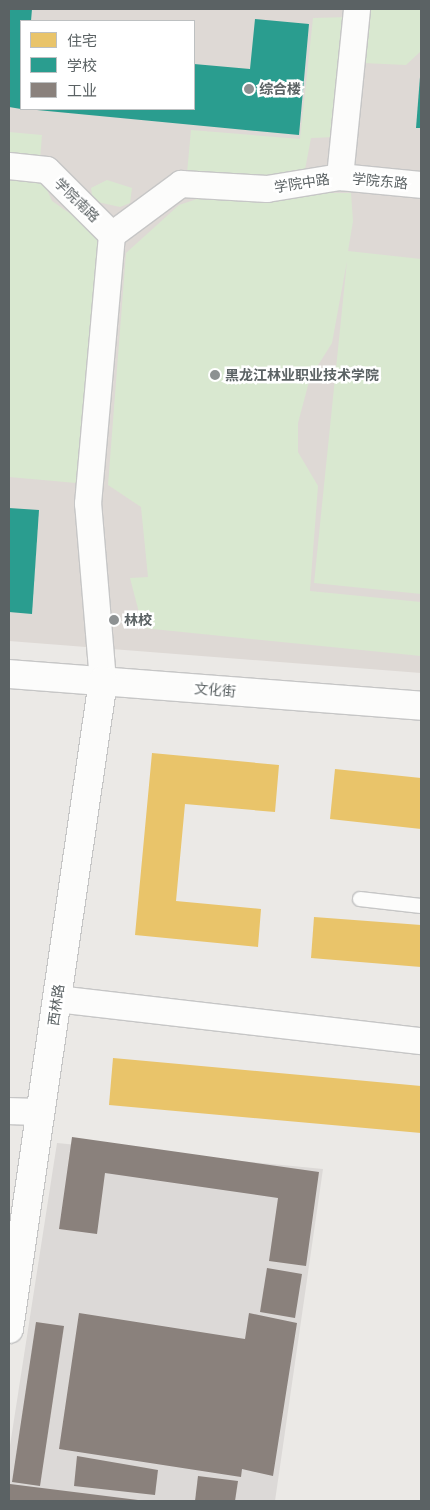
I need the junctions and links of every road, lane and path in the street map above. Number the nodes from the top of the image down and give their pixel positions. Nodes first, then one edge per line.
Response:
1 (356, 9) edge
2 (9, 166) edge
3 (340, 178) junction
4 (421, 185) edge
5 (112, 235) junction
6 (9, 674) edge
7 (103, 681) junction
8 (421, 706) edge
9 (360, 899) dead end
10 (421, 906) edge
11 (57, 1000) junction
12 (421, 1041) edge
13 (9, 1110) edge
14 (40, 1112) junction
15 (9, 1329) edge

1 - 3 street, 学院中路
2 - 5 street, 学院南路
3 - 4 street, 学院东路
3 - 5 street, 学院中路
5 - 7 street
6 - 7 street, 文化街
7 - 8 street, 文化街
7 - 11 street, 西林路
9 - 10 lane
11 - 12 street
11 - 14 street, 西林路
13 - 14 street
14 - 15 street, 西林路

